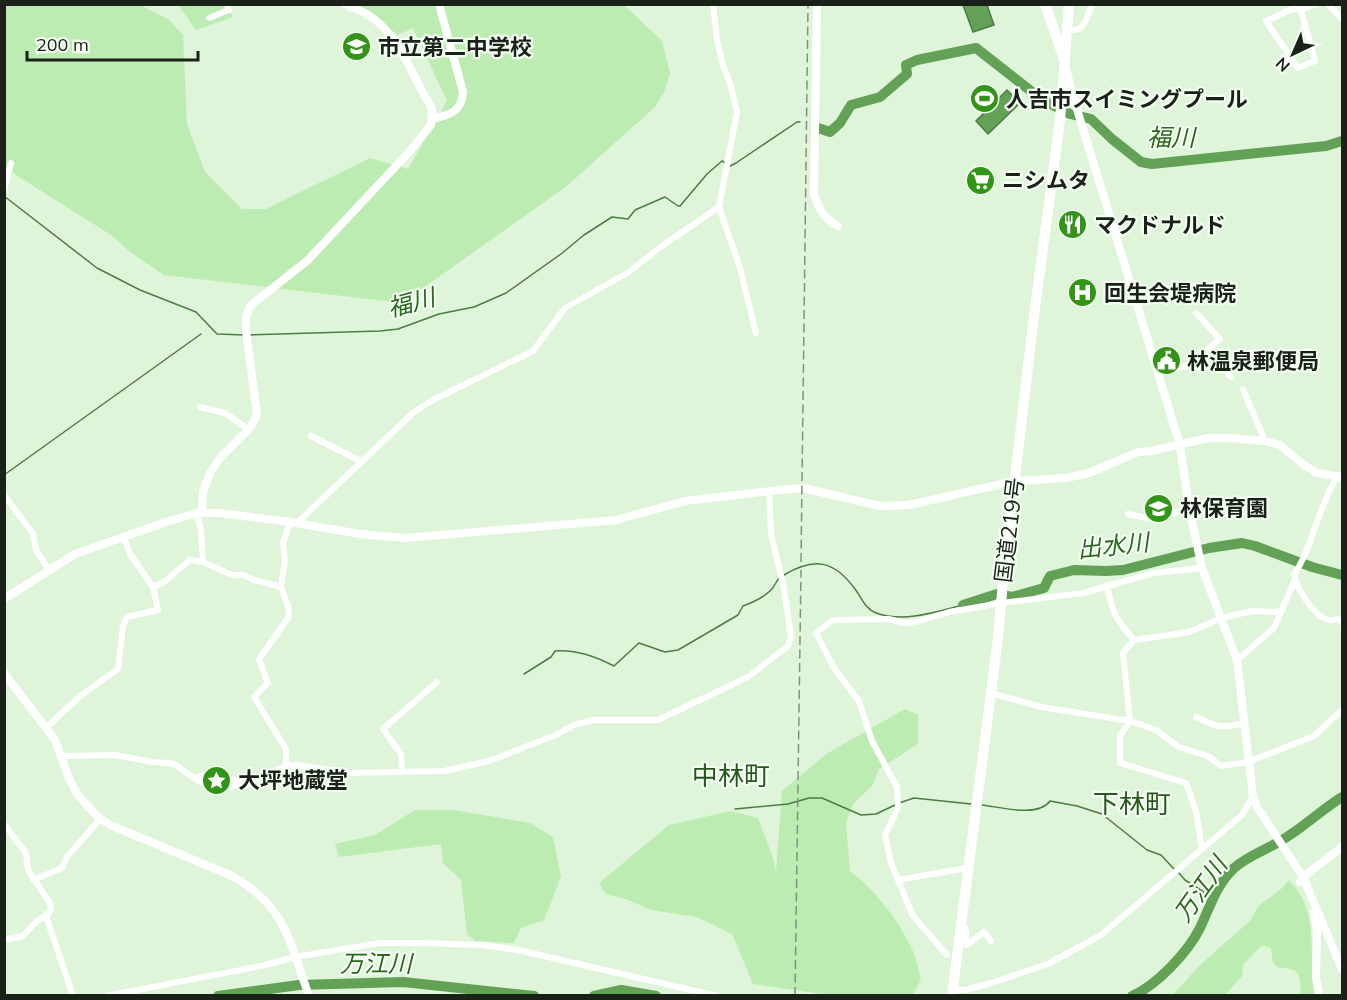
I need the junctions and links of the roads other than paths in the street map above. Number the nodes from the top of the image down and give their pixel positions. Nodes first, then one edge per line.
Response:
1 (226, 4) edge
2 (345, 4) edge
3 (439, 4) edge
4 (713, 4) edge
5 (817, 4) edge
6 (1045, 4) edge
7 (1069, 4) edge
8 (1093, 4) edge
9 (1317, 4) edge
10 (1328, 4) edge
11 (1300, 7) edge
12 (209, 18) dead end
13 (1342, 19) edge
14 (1068, 30) junction
15 (1054, 31) junction
16 (1066, 65) junction
17 (1065, 98) junction
18 (432, 119) junction
19 (11, 163) dead end
20 (4, 190) edge
21 (720, 207) junction
22 (838, 226) dead end
23 (1196, 313) dead end
24 (756, 333) dead end
25 (1209, 348) junction
26 (1158, 372) junction
27 (1232, 377) dead end
28 (1243, 389) dead end
29 (200, 407) dead end
30 (248, 429) junction
31 (310, 436) dead end
32 (1265, 441) junction
33 (1180, 445) junction
34 (362, 462) junction
35 (1340, 477) edge
36 (1015, 481) junction
37 (769, 490) junction
38 (4, 495) edge
39 (1189, 507) junction
40 (200, 513) junction
41 (1128, 514) dead end
42 (293, 522) junction
43 (124, 537) junction
44 (203, 562) junction
45 (1202, 568) junction
46 (49, 570) junction
47 (1294, 575) junction
48 (1107, 585) junction
49 (153, 587) junction
50 (281, 587) junction
51 (4, 599) edge
52 (1001, 603) junction
53 (1283, 610) junction
54 (1222, 618) junction
55 (1342, 622) edge
56 (1134, 640) junction
57 (1237, 660) junction
58 (4, 673) edge
59 (437, 682) dead end
60 (991, 693) junction
61 (1342, 710) edge
62 (1196, 717) dead end
63 (1130, 721) junction
64 (1244, 723) junction
65 (46, 728) junction
66 (62, 756) junction
67 (1248, 762) junction
68 (286, 766) junction
69 (402, 771) junction
70 (195, 778) junction
71 (241, 784) junction
72 (1253, 796) junction
73 (101, 818) junction
74 (4, 824) edge
75 (1342, 847) edge
76 (1202, 849) junction
77 (967, 868) junction
78 (1301, 875) junction
79 (33, 880) junction
80 (898, 880) junction
81 (46, 916) junction
82 (961, 927) junction
83 (4, 940) edge
84 (991, 941) dead end
85 (947, 955) dead end
86 (296, 959) junction
87 (1342, 969) edge
88 (953, 993) edge
89 (73, 996) edge
90 (106, 996) edge
91 (309, 996) edge
92 (717, 996) edge
93 (1319, 996) edge

1 - 12 street
2 - 18 street
3 - 18 street
4 - 21 street
5 - 22 street
6 - 15 highway
7 - 14 highway, 国道219号
8 - 14 street
9 - 11 street
10 - 13 street
11 - 11 street
14 - 15 highway
14 - 16 highway, 国道219号
15 - 16 highway
16 - 17 highway, 国道219号
17 - 26 street
17 - 36 highway, 国道219号
18 - 30 street
19 - 20 street
21 - 24 street
21 - 34 street
23 - 25 street
25 - 26 street
25 - 27 street
26 - 33 street
28 - 32 street
29 - 30 street
30 - 40 street
31 - 34 street
32 - 33 street
32 - 35 street
33 - 36 street
33 - 39 street
34 - 42 street
35 - 47 street
36 - 37 street
36 - 52 highway, 国道219号
37 - 42 street
37 - 69 street
38 - 46 street
39 - 41 street
39 - 45 street
40 - 42 street
40 - 43 street
40 - 44 street
42 - 50 street
43 - 46 street
43 - 49 street
44 - 49 street
44 - 50 street
45 - 48 street
45 - 54 street
46 - 51 street
47 - 53 street
47 - 55 street
48 - 52 street
48 - 56 street
49 - 65 street
50 - 68 street
52 - 60 highway, 国道219号
52 - 80 street
53 - 54 street
53 - 57 street
54 - 56 street
54 - 57 street
56 - 63 street
57 - 64 street
58 - 65 street
59 - 69 street
60 - 63 street
60 - 77 highway, 国道219号
61 - 67 street
62 - 64 street
63 - 67 street
63 - 76 street
64 - 67 street
65 - 66 street
66 - 70 street
66 - 73 street
67 - 72 street
68 - 69 street
68 - 71 street
70 - 71 street
70 - 71 street
72 - 76 street
72 - 78 street
73 - 79 street
73 - 86 street
74 - 79 street
75 - 78 street
76 - 88 street
77 - 80 street
77 - 82 highway, 国道219号
78 - 87 street
78 - 93 street
79 - 81 street
80 - 85 street
81 - 83 street
81 - 89 street
82 - 84 street
82 - 88 highway, 国道219号
86 - 90 street
86 - 91 street
86 - 92 street

